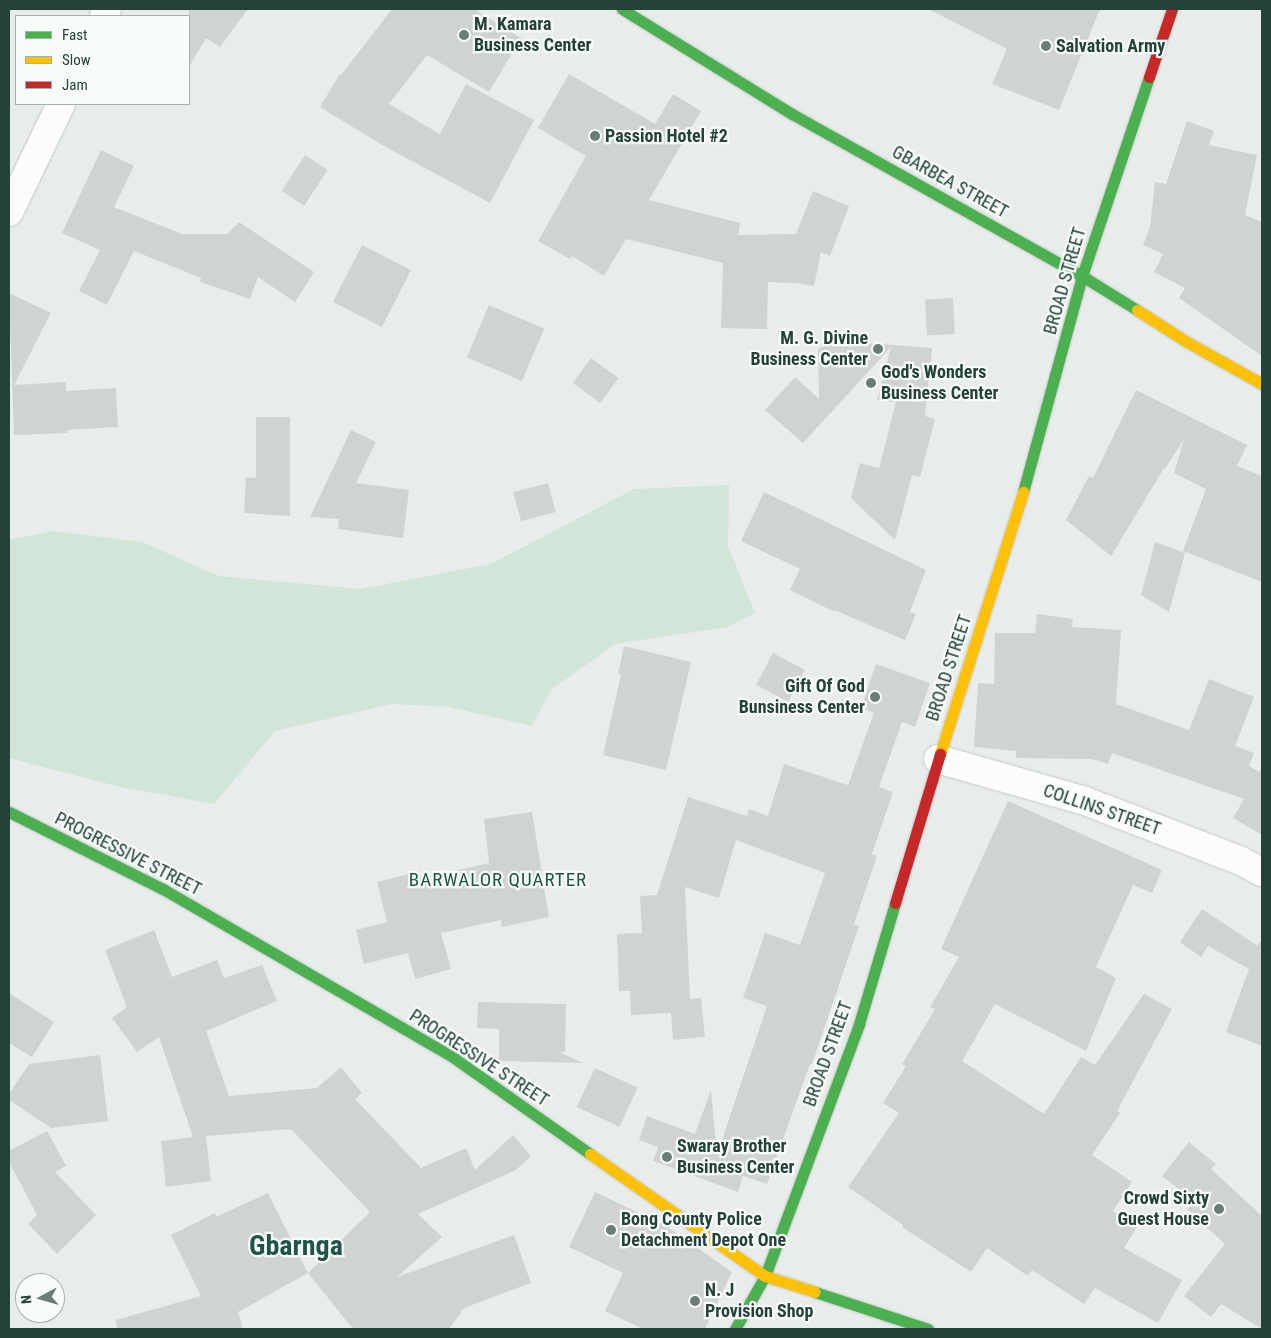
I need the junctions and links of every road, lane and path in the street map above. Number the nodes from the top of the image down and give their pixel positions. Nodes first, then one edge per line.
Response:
1 (622, 9) edge
2 (1172, 9) edge
3 (61, 105) edge
4 (9, 212) edge
5 (1082, 276) junction
6 (1262, 384) edge
7 (938, 759) junction
8 (9, 812) edge
9 (1262, 872) edge
10 (765, 1276) junction
11 (735, 1329) edge
12 (928, 1329) edge

1 - 5 street, GBARBEA STREET
2 - 5 street, BROAD STREET
3 - 4 street
5 - 6 street, GBARBEA STREET
5 - 7 street, BROAD STREET
7 - 9 street, COLLINS STREET
7 - 10 street, BROAD STREET
8 - 10 street, PROGRESSIVE STREET
10 - 11 street, BROAD STREET
10 - 12 street, PROGRESSIVE STREET

